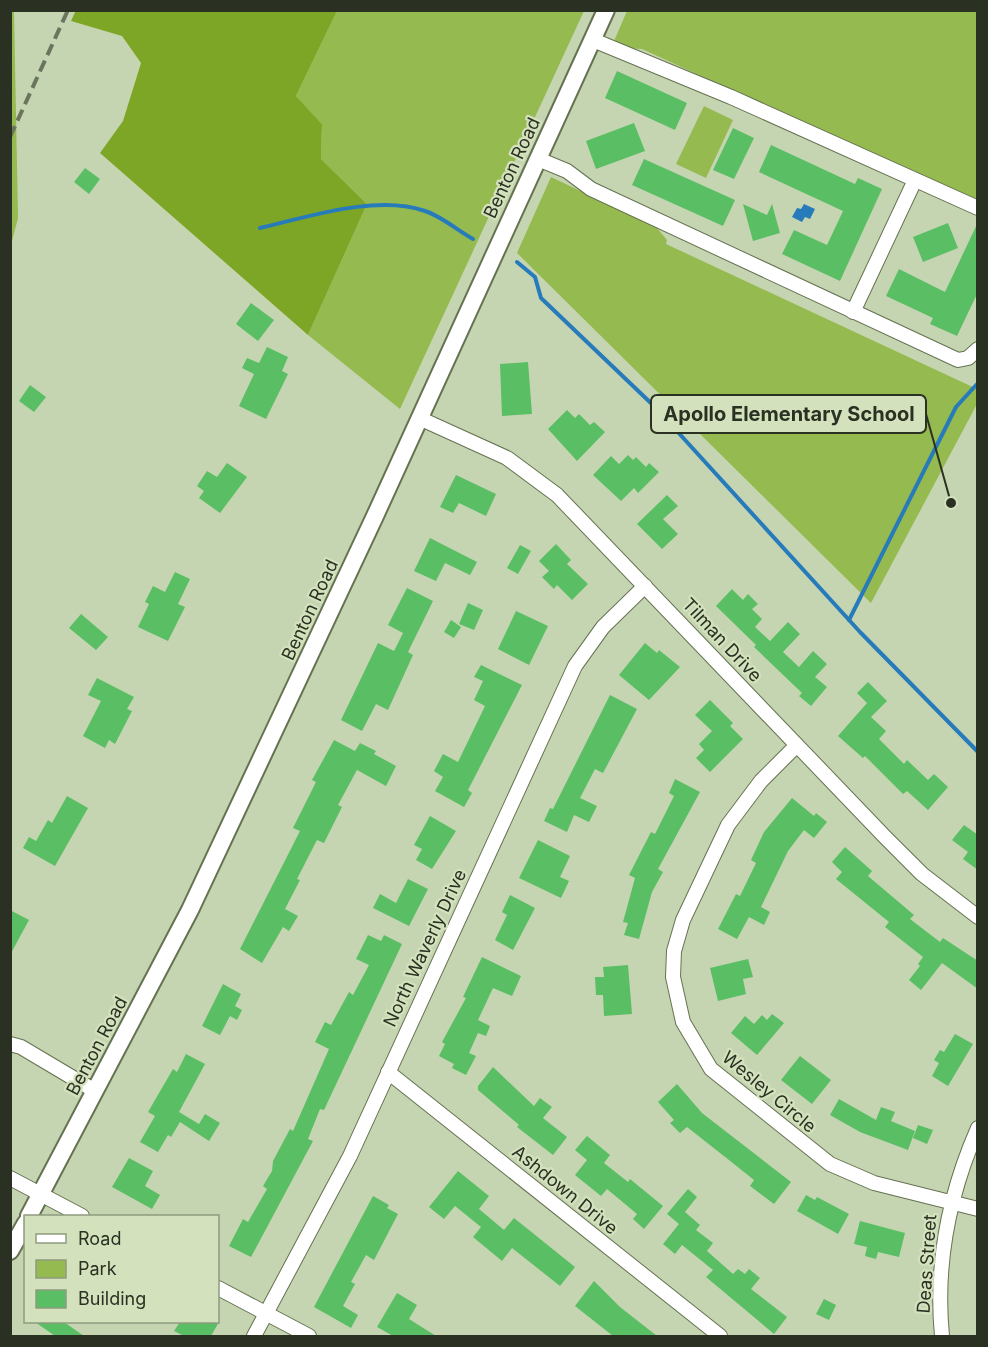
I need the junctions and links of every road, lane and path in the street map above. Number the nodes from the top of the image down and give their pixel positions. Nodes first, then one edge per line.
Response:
1 (606, 10) edge
2 (592, 40) junction
3 (538, 159) junction
4 (915, 180) junction
5 (978, 208) edge
6 (854, 312) junction
7 (978, 349) edge
8 (419, 418) junction
9 (645, 586) junction
10 (796, 746) junction
11 (978, 917) edge
12 (10, 1044) edge
13 (388, 1072) junction
14 (95, 1091) junction
15 (978, 1128) edge
16 (10, 1179) edge
17 (40, 1195) junction
18 (951, 1202) junction
19 (978, 1209) edge
20 (30, 1215) edge
21 (80, 1215) edge
22 (24, 1226) edge
23 (10, 1251) edge
24 (219, 1289) edge
25 (266, 1314) junction
26 (254, 1336) edge
27 (309, 1336) edge
28 (720, 1336) edge
29 (942, 1336) edge

1 - 2 main road, Benton Road
2 - 3 main road, Benton Road
2 - 4 street
3 - 6 street
3 - 8 main road, Benton Road
4 - 5 street
4 - 6 street
6 - 7 street
8 - 9 street, Tilman Drive
8 - 14 main road, Benton Road
9 - 10 street, Tilman Drive
9 - 13 street, North Waverly Drive
10 - 11 street, Tilman Drive
10 - 18 street, Wesley Circle
12 - 14 street
13 - 25 street, North Waverly Drive
13 - 28 street, Ashdown Drive
14 - 17 main road, Benton Road
15 - 18 street, Deas Street
16 - 17 street
17 - 20 main road, Benton Road
17 - 21 street
18 - 19 street, Wesley Circle
18 - 29 street, Deas Street
22 - 23 main road
24 - 25 street
25 - 26 street, North Waverly Drive
25 - 27 street

